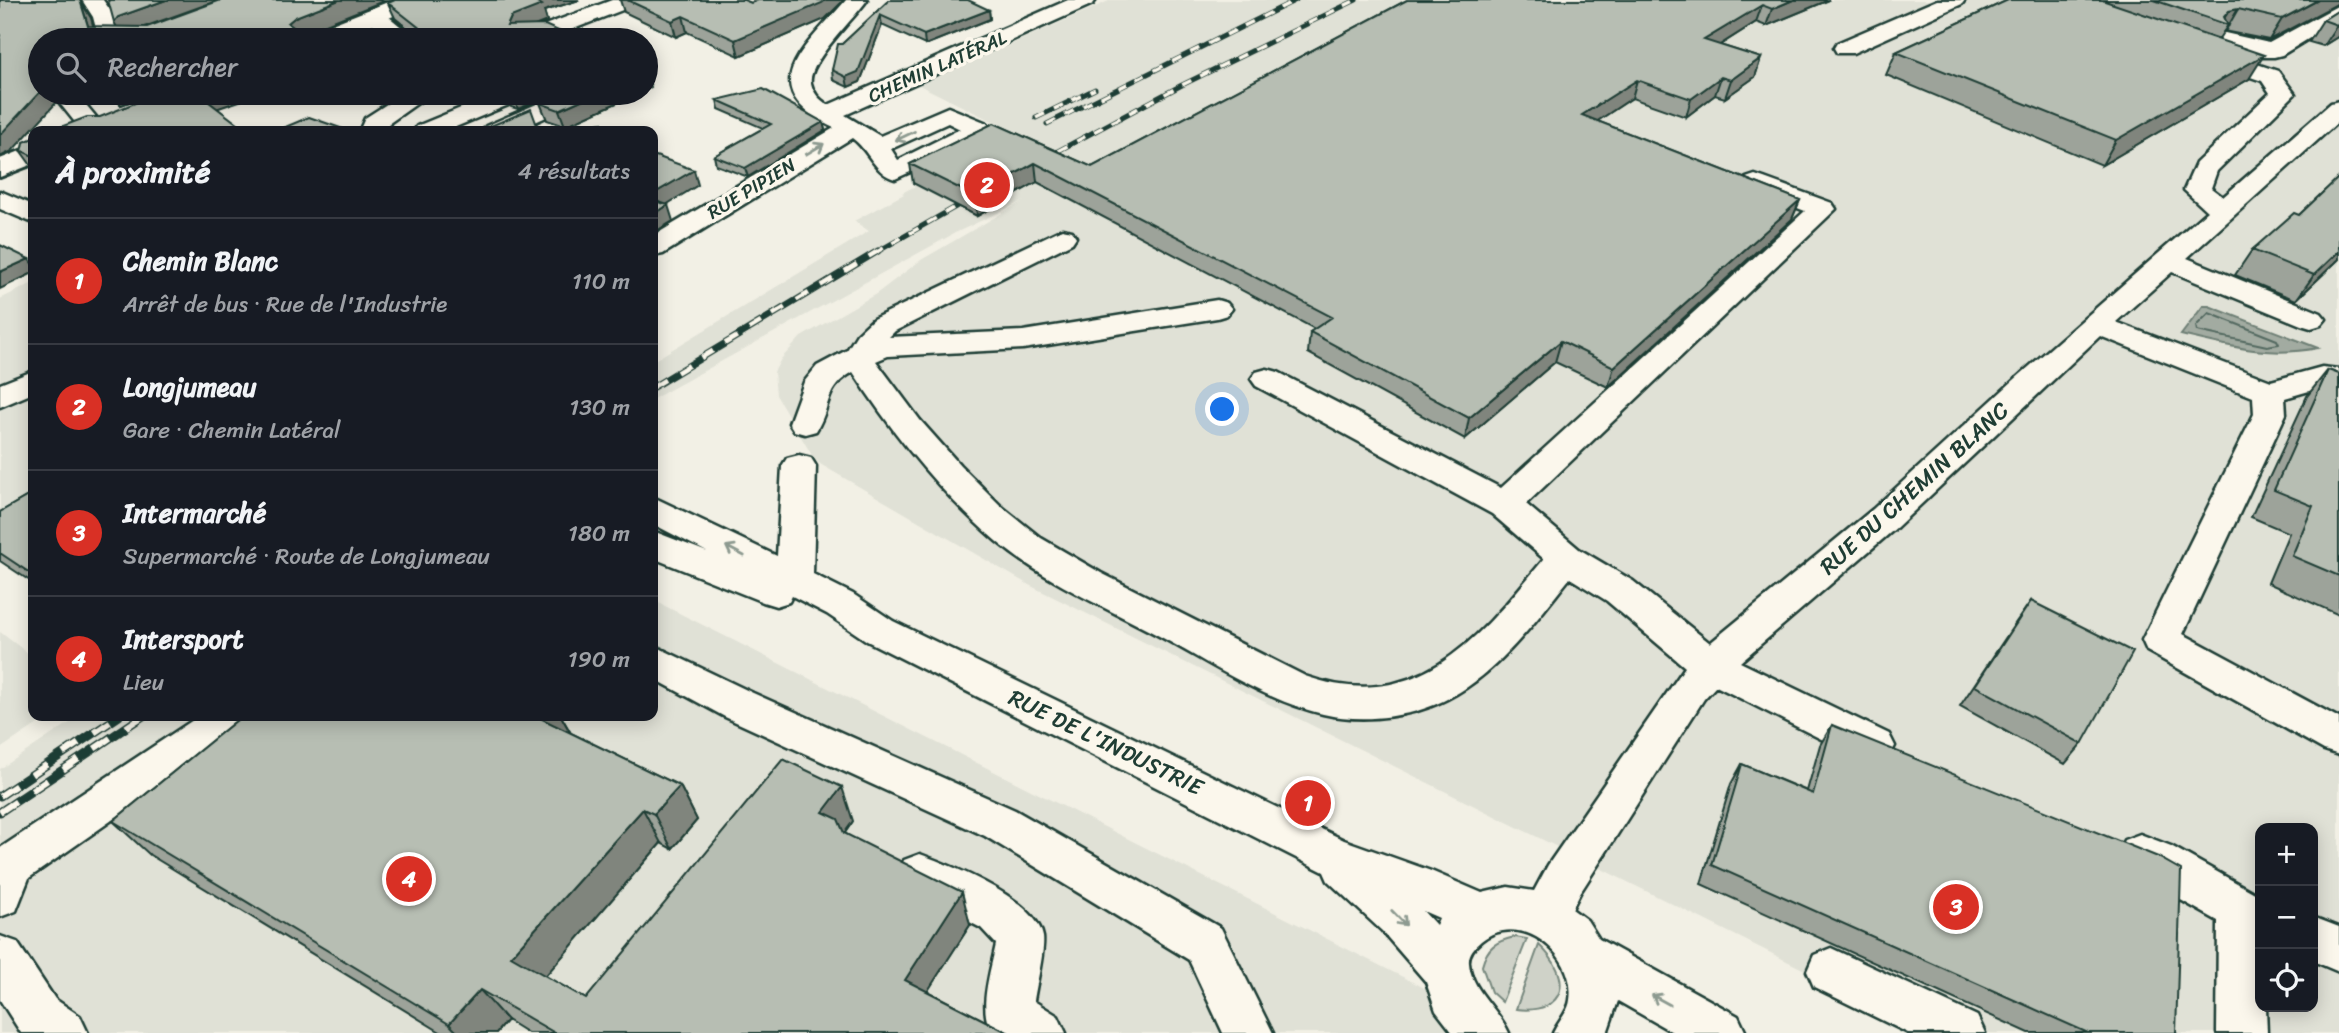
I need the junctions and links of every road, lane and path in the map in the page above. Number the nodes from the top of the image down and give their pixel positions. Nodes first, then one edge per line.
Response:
1 (92, 0) edge
2 (414, 0) edge
3 (631, 0) edge
4 (857, 0) edge
5 (1086, 0) edge
6 (1955, 0) edge
7 (2339, 11) edge
8 (374, 16) junction
9 (107, 28) edge
10 (344, 28) edge
11 (390, 28) edge
12 (558, 28) edge
13 (1845, 48) dead end
14 (72, 105) edge
15 (401, 105) edge
16 (488, 105) edge
17 (554, 105) edge
18 (2339, 108) edge
19 (820, 110) junction
20 (955, 110) dead end
21 (118, 118) edge
22 (87, 126) edge
23 (99, 126) edge
24 (373, 126) edge
25 (438, 126) edge
26 (506, 126) edge
27 (850, 129) junction
28 (28, 157) edge
29 (0, 169) edge
30 (1725, 171) edge
31 (0, 199) edge
32 (2223, 211) junction
33 (28, 213) edge
34 (1062, 237) dead end
35 (658, 245) edge
36 (2168, 260) junction
37 (1217, 309) dead end
38 (2311, 319) dead end
39 (2096, 324) junction
40 (858, 357) junction
41 (1267, 379) dead end
42 (2339, 379) edge
43 (28, 383) edge
44 (2269, 392) junction
45 (0, 397) edge
46 (805, 423) dead end
47 (799, 466) dead end
48 (1504, 505) junction
49 (658, 512) edge
50 (658, 546) edge
51 (1566, 558) junction
52 (794, 581) junction
53 (880, 631) junction
54 (658, 663) edge
55 (1710, 665) junction
56 (223, 721) edge
57 (2339, 738) edge
58 (1912, 763) edge
59 (2104, 839) edge
60 (1331, 855) junction
61 (886, 856) edge
62 (0, 896) edge
63 (1477, 913) junction
64 (2251, 914) edge
65 (1545, 916) junction
66 (2318, 941) edge
67 (2339, 950) edge
68 (1587, 957) junction
69 (0, 958) edge
70 (1445, 969) junction
71 (1830, 971) dead end
72 (63, 1033) edge
73 (1041, 1033) edge
74 (1248, 1033) edge
75 (1484, 1033) edge
76 (1578, 1033) edge
77 (1721, 1033) edge
78 (1960, 1033) edge
79 (2242, 1033) edge

1 - 9 street
2 - 8 main road
3 - 12 street
4 - 19 street
5 - 19 street, CHEMIN LATÉRAL
6 - 13 street
7 - 32 street
8 - 10 main road
8 - 11 street
14 - 22 street
15 - 24 street
16 - 25 street
17 - 26 street
18 - 32 street, RUE DU CHEMIN BLANC
19 - 27 street
20 - 27 street
21 - 23 main road
35 -> 27 street, RUE PIPIEN
28 - 29 main road
30 - 48 street
31 - 33 street
32 - 36 street, RUE DU CHEMIN BLANC
34 - 40 street
36 - 38 street
36 - 39 street, RUE DU CHEMIN BLANC
37 - 40 street
39 - 44 street
39 - 55 street, RUE DU CHEMIN BLANC
40 - 46 street
40 - 51 street
41 - 48 street
42 - 44 street
43 - 45 street
44 - 57 street
47 - 52 street
48 - 51 street
52 -> 49 street, RUE DE L'INDUSTRIE
50 - 53 street, RUE DE L'INDUSTRIE
51 - 55 street
52 - 53 street, RUE DE L'INDUSTRIE
53 - 60 street, RUE DE L'INDUSTRIE
54 - 74 street
55 - 58 street
55 - 65 street, RUE DU CHEMIN BLANC
56 - 62 street
59 - 64 street
60 - 63 street, RUE DE L'INDUSTRIE
60 -> 70 street, RUE DE L'INDUSTRIE
61 - 73 street
63 - 65 street
63 - 70 street
64 - 79 street
65 - 68 street
66 - 67 street
68 - 76 street
77 -> 68 street
69 - 72 street
70 - 75 street
71 - 78 street

